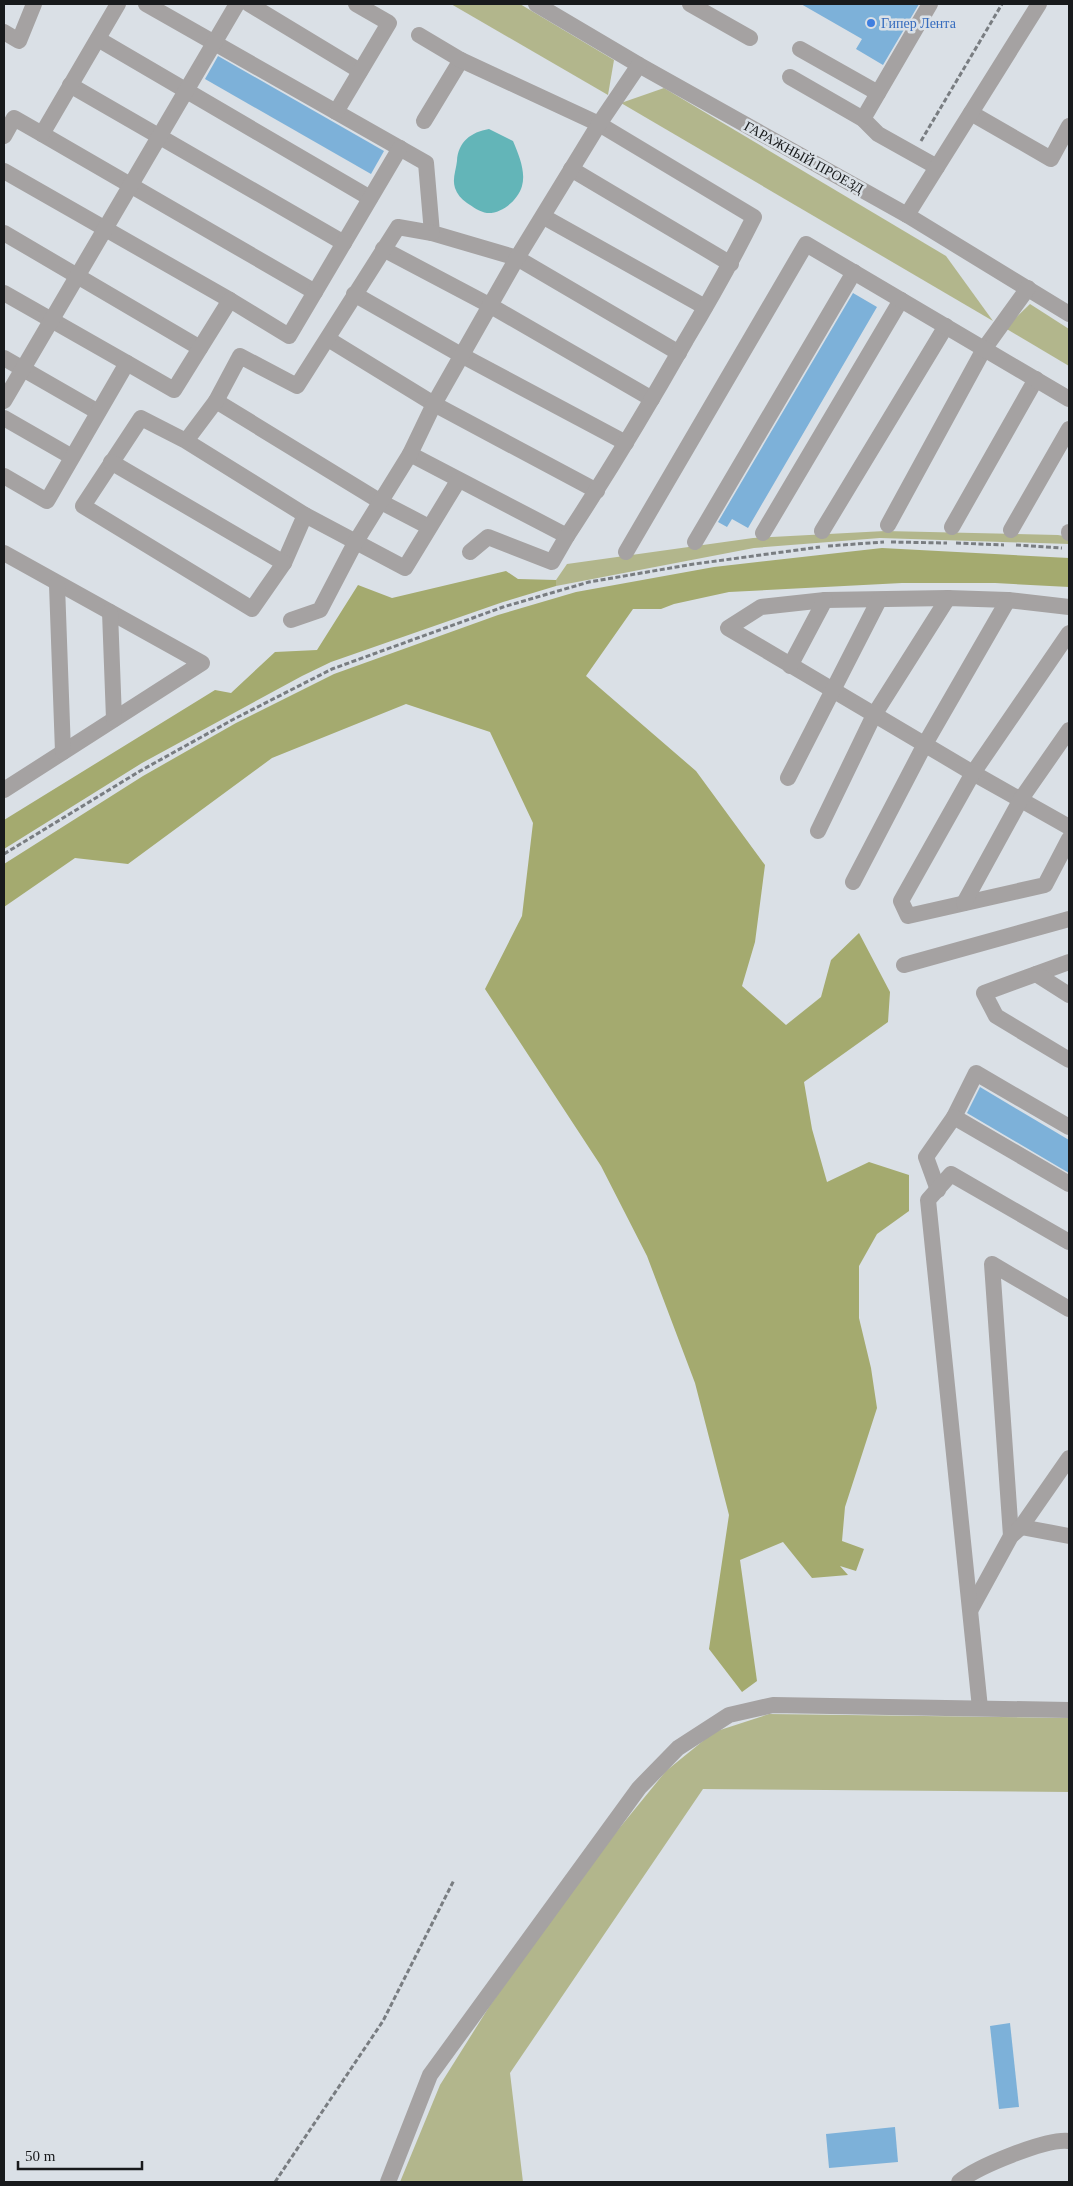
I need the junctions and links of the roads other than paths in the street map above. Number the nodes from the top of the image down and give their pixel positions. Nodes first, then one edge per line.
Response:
1 (34, 4) edge
2 (118, 4) edge
3 (146, 4) edge
4 (237, 4) edge
5 (249, 4) edge
6 (356, 4) edge
7 (536, 4) edge
8 (690, 4) edge
9 (930, 4) edge
10 (1039, 4) edge
11 (4, 32) edge
12 (419, 35) dead end
13 (750, 38) dead end
14 (98, 39) junction
15 (214, 42) junction
16 (800, 49) dead end
17 (461, 60) junction
18 (639, 65) junction
19 (360, 71) junction
20 (790, 77) dead end
21 (70, 85) junction
22 (186, 90) junction
23 (878, 93) junction
24 (336, 112) junction
25 (971, 113) junction
26 (864, 118) junction
27 (424, 121) dead end
28 (599, 124) junction
29 (1069, 126) edge
30 (42, 134) junction
31 (4, 136) edge
32 (159, 136) junction
33 (400, 148) junction
34 (937, 167) junction
35 (571, 169) junction
36 (4, 171) edge
37 (130, 186) junction
38 (370, 198) junction
39 (908, 215) junction
40 (544, 217) junction
41 (104, 229) junction
42 (4, 233) edge
43 (432, 233) junction
44 (344, 243) junction
45 (383, 250) junction
46 (518, 258) junction
47 (731, 264) junction
48 (854, 272) junction
49 (77, 276) junction
50 (1028, 288) junction
51 (315, 292) junction
52 (4, 293) edge
53 (354, 294) junction
54 (230, 300) junction
55 (900, 300) junction
56 (491, 306) junction
57 (705, 307) junction
58 (1069, 314) edge
59 (51, 320) junction
60 (946, 326) junction
61 (328, 339) junction
62 (200, 348) junction
63 (984, 349) junction
64 (679, 353) junction
65 (461, 355) junction
66 (4, 358) edge
67 (126, 363) junction
68 (23, 368) junction
69 (1036, 379) junction
70 (652, 399) junction
71 (1069, 400) edge
72 (4, 401) edge
73 (216, 401) junction
74 (434, 404) junction
75 (98, 412) junction
76 (4, 418) edge
77 (1069, 429) edge
78 (186, 442) junction
79 (626, 443) junction
80 (410, 454) junction
81 (72, 457) junction
82 (111, 462) junction
83 (4, 476) edge
84 (458, 481) junction
85 (597, 491) junction
86 (381, 502) junction
87 (305, 515) junction
88 (888, 526) dead end
89 (429, 527) junction
90 (952, 527) dead end
91 (1010, 530) dead end
92 (822, 531) dead end
93 (763, 532) dead end
94 (567, 536) junction
95 (695, 542) dead end
96 (355, 543) junction
97 (470, 552) dead end
98 (626, 552) dead end
99 (4, 553) edge
100 (284, 563) junction
101 (57, 585) junction
102 (948, 598) junction
103 (825, 600) junction
104 (879, 600) junction
105 (1008, 600) junction
106 (1069, 607) edge
107 (110, 612) junction
108 (291, 620) dead end
109 (1069, 633) edge
110 (790, 666) junction
111 (832, 690) junction
112 (874, 715) junction
113 (114, 719) junction
114 (1069, 730) edge
115 (925, 744) junction
116 (63, 752) junction
117 (973, 773) junction
118 (788, 778) dead end
119 (4, 790) edge
120 (1021, 799) junction
121 (1069, 827) edge
122 (818, 831) dead end
123 (1069, 839) edge
124 (853, 882) dead end
125 (964, 903) junction
126 (1069, 919) edge
127 (1069, 962) edge
128 (904, 965) dead end
129 (1036, 974) junction
130 (1069, 995) edge
131 (1069, 1060) edge
132 (954, 1117) junction
133 (1069, 1127) edge
134 (1069, 1184) edge
135 (938, 1190) junction
136 (1069, 1242) edge
137 (1069, 1308) edge
138 (1069, 1458) edge
139 (1016, 1531) junction
140 (1069, 1536) edge
141 (971, 1609) junction
142 (980, 1708) junction
143 (1069, 1710) edge
144 (1069, 2141) edge
145 (388, 2182) edge
146 (959, 2182) edge

1 - 11 lane
2 - 14 lane
3 - 15 lane
4 - 15 lane
5 - 19 lane
6 - 19 lane
7 - 18 lane, ГАРАЖНЫЙ ПРОЕЗД
8 - 13 lane
9 - 23 lane
10 - 25 lane
12 - 17 lane
14 - 21 lane
14 - 22 lane
15 - 22 lane
15 - 24 lane
16 - 23 lane
17 - 27 lane
17 - 28 lane
18 - 28 lane
18 - 39 lane, ГАРАЖНЫЙ ПРОЕЗД
19 - 24 lane
20 - 26 lane
21 - 30 lane
21 - 32 lane
22 - 32 lane
22 - 38 lane
23 - 26 lane
24 - 33 lane
25 - 29 lane
25 - 34 lane
26 - 34 lane
28 - 35 lane
28 - 47 lane
30 - 31 lane
30 - 37 lane
32 - 37 lane
32 - 44 lane
33 - 38 lane
33 - 43 lane
34 - 39 lane
35 - 40 lane
35 - 47 lane
36 - 41 lane
37 - 41 lane
37 - 51 lane
38 - 44 lane
39 - 50 lane, ГАРАЖНЫЙ ПРОЕЗД
40 - 46 lane
40 - 57 lane
41 - 49 lane
41 - 54 lane
42 - 49 lane
43 - 45 lane
43 - 46 lane
44 - 51 lane
45 - 53 lane
45 - 56 lane
46 - 56 lane
46 - 64 lane
47 - 57 lane
48 - 55 lane
48 - 95 lane
48 - 98 lane
49 - 59 lane
49 - 62 lane
50 - 58 lane, ГАРАЖНЫЙ ПРОЕЗД
50 - 63 lane
51 - 54 lane
52 - 59 lane
53 - 61 lane
53 - 65 lane
54 - 62 lane
55 - 60 lane
55 - 93 lane
56 - 65 lane
56 - 70 lane
57 - 64 lane
59 - 67 lane
59 - 68 lane
60 - 63 lane
60 - 92 lane
61 - 73 lane
61 - 74 lane
62 - 67 lane
63 - 69 lane
63 - 88 lane
64 - 70 lane
65 - 74 lane
65 - 79 lane
66 - 68 lane
67 - 75 lane
68 - 72 lane
68 - 75 lane
69 - 71 lane
69 - 90 lane
70 - 79 lane
73 - 78 lane
73 - 86 lane
74 - 80 lane
74 - 85 lane
75 - 81 lane
76 - 81 lane
77 - 91 lane
78 - 82 lane
78 - 87 lane
79 - 85 lane
80 - 84 lane
80 - 86 lane
81 - 83 lane
82 - 100 lane
82 - 100 lane
84 - 89 lane
84 - 94 lane
85 - 94 lane
86 - 89 lane
86 - 96 lane
87 - 96 lane
87 - 100 lane
89 - 96 lane
94 - 97 lane
96 - 108 lane
99 - 101 lane
101 - 107 lane
101 - 116 lane
102 - 104 lane
102 - 105 lane
102 - 112 lane
103 - 104 lane
103 - 110 lane
103 - 110 lane
104 - 111 lane
105 - 106 lane
105 - 115 lane
107 - 113 lane
107 - 113 lane
109 - 117 lane
110 - 111 lane
111 - 112 lane
111 - 118 lane
112 - 115 lane
112 - 122 lane
113 - 116 lane
114 - 120 lane
115 - 117 lane
115 - 124 lane
116 - 119 lane
117 - 120 lane
117 - 125 lane
120 - 121 lane
120 - 125 lane
123 - 125 lane
126 - 128 lane
127 - 129 lane
129 - 130 lane
129 - 131 lane
132 - 133 lane
132 - 134 lane
132 - 135 lane
135 - 136 lane
135 - 141 lane
137 - 139 lane
138 - 139 lane
139 - 140 lane
139 - 141 lane
141 - 142 lane
142 - 143 lane
142 - 145 lane
144 - 146 lane

